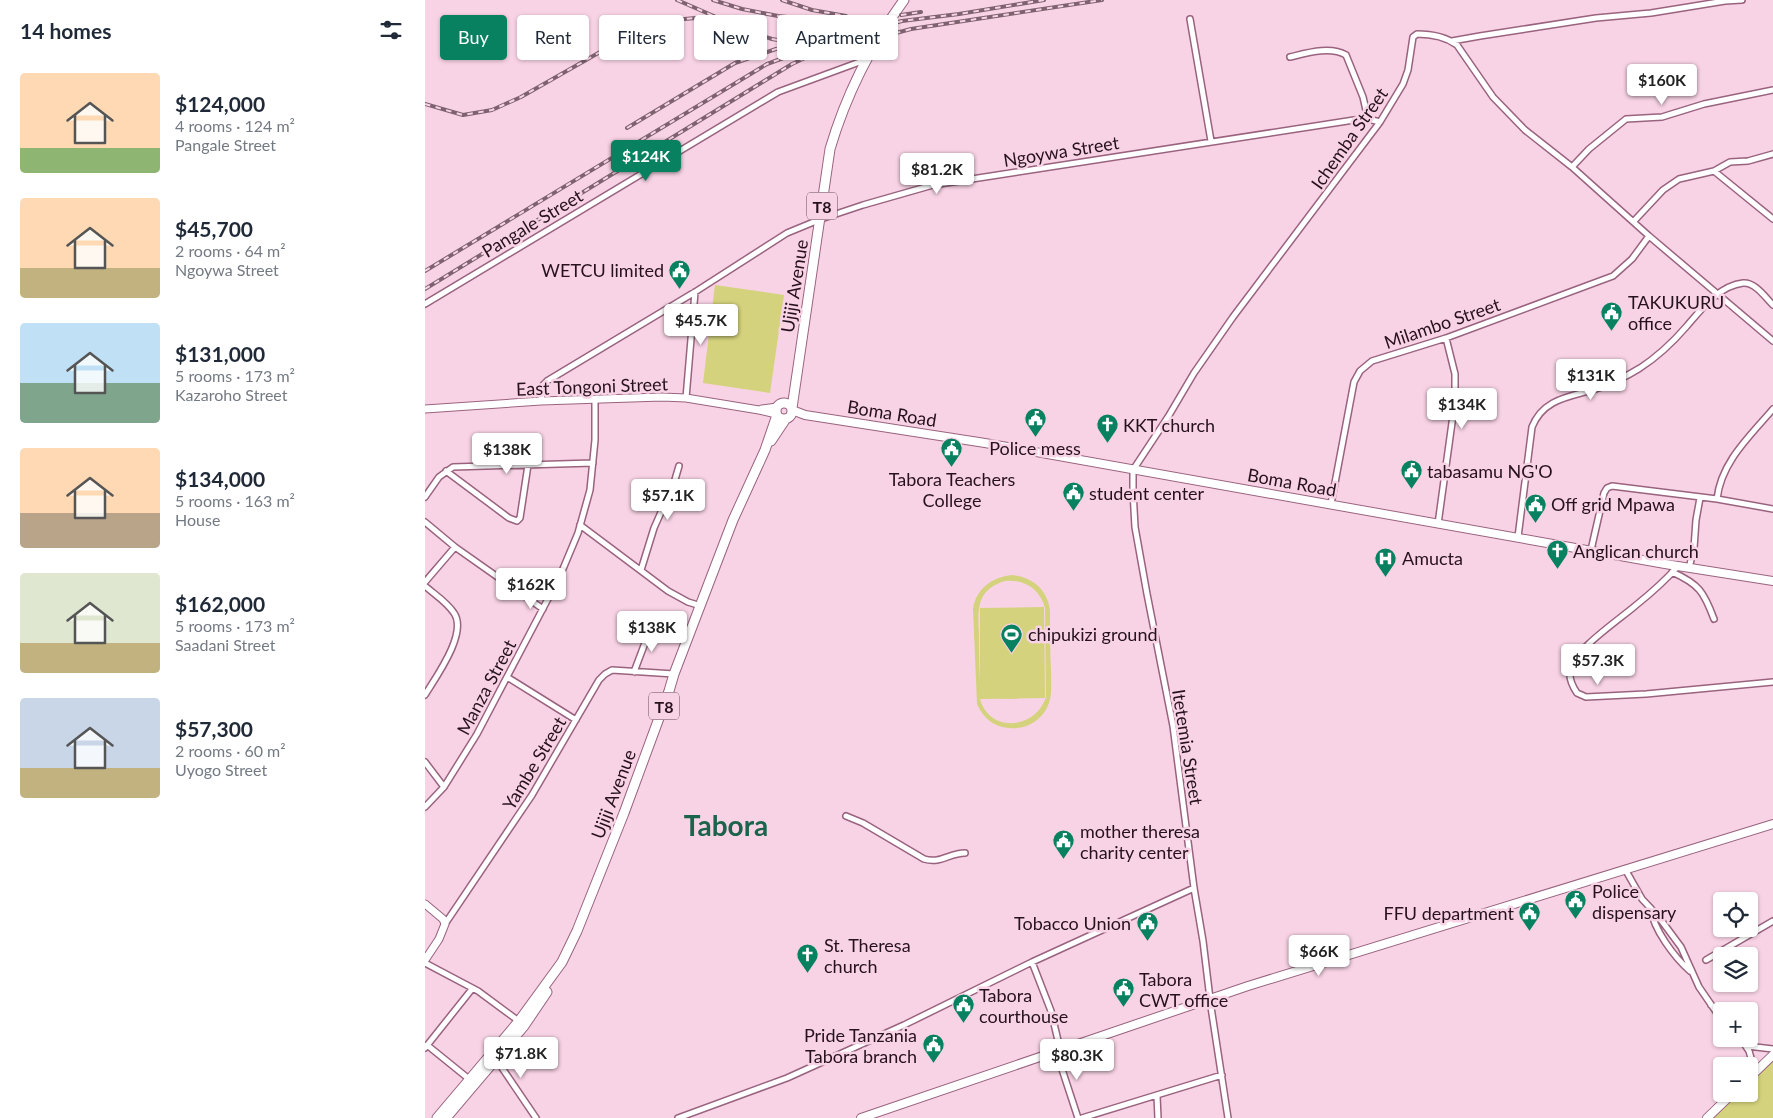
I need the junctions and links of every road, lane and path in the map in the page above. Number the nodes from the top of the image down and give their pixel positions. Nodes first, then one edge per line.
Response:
1 (905, 0) edge
2 (1742, 0) edge
3 (893, 15) edge
4 (1191, 19) dead end
5 (1452, 42) junction
6 (1290, 57) dead end
7 (867, 60) joint
8 (1773, 90) edge
9 (1367, 119) junction
10 (1380, 122) junction
11 (1211, 141) junction
12 (1773, 154) edge
13 (1572, 167) junction
14 (1713, 171) junction
15 (821, 219) junction
16 (1773, 219) edge
17 (1634, 221) junction
18 (1649, 236) junction
19 (695, 292) junction
20 (1719, 294) junction
21 (425, 304) edge
22 (1773, 305) edge
23 (1446, 338) junction
24 (1773, 341) edge
25 (795, 386) junction
26 (686, 398) junction
27 (595, 399) junction
28 (541, 401) junction
29 (425, 409) edge
30 (1773, 409) edge
31 (777, 410) junction
32 (790, 414) junction
33 (765, 450) junction
34 (593, 462) junction
35 (528, 464) junction
36 (679, 466) dead end
37 (1133, 470) junction
38 (446, 471) junction
39 (425, 498) edge
40 (1700, 498) junction
41 (1717, 499) junction
42 (1331, 504) junction
43 (1773, 510) edge
44 (425, 522) edge
45 (581, 524) junction
46 (1438, 524) junction
47 (1518, 537) junction
48 (455, 547) junction
49 (1591, 550) junction
50 (1689, 568) junction
51 (1675, 569) junction
52 (641, 570) junction
53 (1773, 581) edge
54 (425, 582) edge
55 (425, 586) edge
56 (701, 606) junction
57 (543, 609) junction
58 (1714, 619) dead end
59 (651, 628) dead end
60 (634, 672) junction
61 (674, 674) junction
62 (507, 677) junction
63 (1773, 682) edge
64 (425, 695) edge
65 (575, 720) junction
66 (425, 762) edge
67 (444, 787) junction
68 (425, 807) edge
69 (846, 816) dead end
70 (1773, 824) edge
71 (965, 853) dead end
72 (1625, 869) junction
73 (1194, 888) junction
74 (425, 904) edge
75 (1651, 909) junction
76 (1773, 921) edge
77 (445, 924) junction
78 (1706, 960) dead end
79 (425, 962) edge
80 (1031, 962) junction
81 (1691, 972) junction
82 (472, 989) junction
83 (1210, 1000) junction
84 (1711, 1005) joint
85 (1713, 1008) edge
86 (521, 1024) junction
87 (1758, 1045) edge
88 (426, 1047) edge
89 (1773, 1049) edge
90 (1058, 1050) junction
91 (1773, 1055) edge
92 (494, 1056) junction
93 (1758, 1069) edge
94 (1222, 1075) junction
95 (469, 1079) junction
96 (1157, 1096) junction
97 (1724, 1102) edge
98 (437, 1118) edge
99 (446, 1118) edge
100 (536, 1118) edge
101 (678, 1118) edge
102 (861, 1118) edge
103 (1080, 1118) edge
104 (1159, 1118) edge
105 (1228, 1118) edge
106 (1707, 1118) edge

1 - 3 highway, Ujiji Avenue / T8
2 - 5 street
4 - 11 street
5 - 10 street, Ichemba Street
5 - 13 street
6 - 9 street
7 - 15 highway, Ujiji Avenue / T8
7 - 21 street, Pangale Street
8 - 13 street
9 - 10 street, Ngoywa Street
9 - 11 street, Ngoywa Street
10 - 37 street, Ichemba Street
11 - 15 street, Ngoywa Street
12 - 14 street
13 - 17 street
14 - 16 street
14 - 17 street
15 - 19 street, Ngoywa Street
15 - 25 highway, Ujiji Avenue / T8
17 - 18 street
18 - 20 street
18 - 23 street, Milambo Street
19 - 26 street
19 - 28 street, Ngoywa Street
20 - 22 street
20 - 24 street
20 - 47 street
23 - 42 street, Milambo Street
23 - 46 street
25 - 31 highway, T8
25 - 32 highway, T8
26 - 27 street, East Tongoni Street
26 - 31 street, East Tongoni Street
27 - 28 street, East Tongoni Street
27 - 34 street, Manza Street
28 - 29 street, East Tongoni Street
30 - 41 street
31 - 32 highway
31 - 32 highway
31 - 33 highway, T8
32 - 33 highway, T8
32 - 37 main road, Boma Road
33 - 56 highway, Ujiji Avenue / T8
34 - 35 street
34 - 45 street, Manza Street
35 - 38 street
35 - 38 street
36 - 52 street
37 - 42 main road, Boma Road
37 - 73 street, Itetemia Street
38 - 39 street
40 - 41 street
40 - 49 street
40 - 50 street
41 - 43 street
42 - 46 main road, Boma Road
44 - 48 street
45 - 52 street
45 - 57 street, Manza Street
46 - 47 main road, Boma Road
47 - 49 main road, Boma Road
48 - 54 street
48 - 57 street
49 - 51 main road, Boma Road
50 - 51 main road, Boma Road
50 - 53 main road, Boma Road
51 - 58 street
51 - 63 street
52 - 56 street
55 - 64 street
56 - 61 highway, Ujiji Avenue / T8
57 - 62 street, Manza Street
59 - 60 street
60 - 61 street, Yambe Street
60 - 65 street, Yambe Street
61 - 86 highway, Ujiji Avenue / T8
62 - 65 street
62 - 67 street, Manza Street
65 - 77 street, Yambe Street
66 - 67 street
67 - 68 street, Manza Street
69 - 71 street
70 - 72 main road
72 - 75 street
72 - 83 main road
73 - 80 street
73 - 83 street, Itetemia Street
74 - 77 street
75 - 81 street
75 - 81 street
76 - 78 street
77 - 79 street
79 - 82 street
80 - 90 street
80 - 101 street
81 - 84 street
82 - 86 street
82 - 88 street
83 - 90 main road
83 - 94 street, Itetemia Street
84 - 85 street
86 - 92 highway, Ujiji Avenue / T8
87 - 89 street
88 - 95 street
90 - 102 main road
90 - 103 street
91 - 93 main road
92 - 95 highway, Ujiji Avenue / T8
92 - 99 highway, T8
92 - 100 street
94 - 96 street
94 - 105 street, Itetemia Street
95 - 98 highway, Ujiji Avenue / T8
96 - 103 street
96 - 104 street
97 - 106 main road

